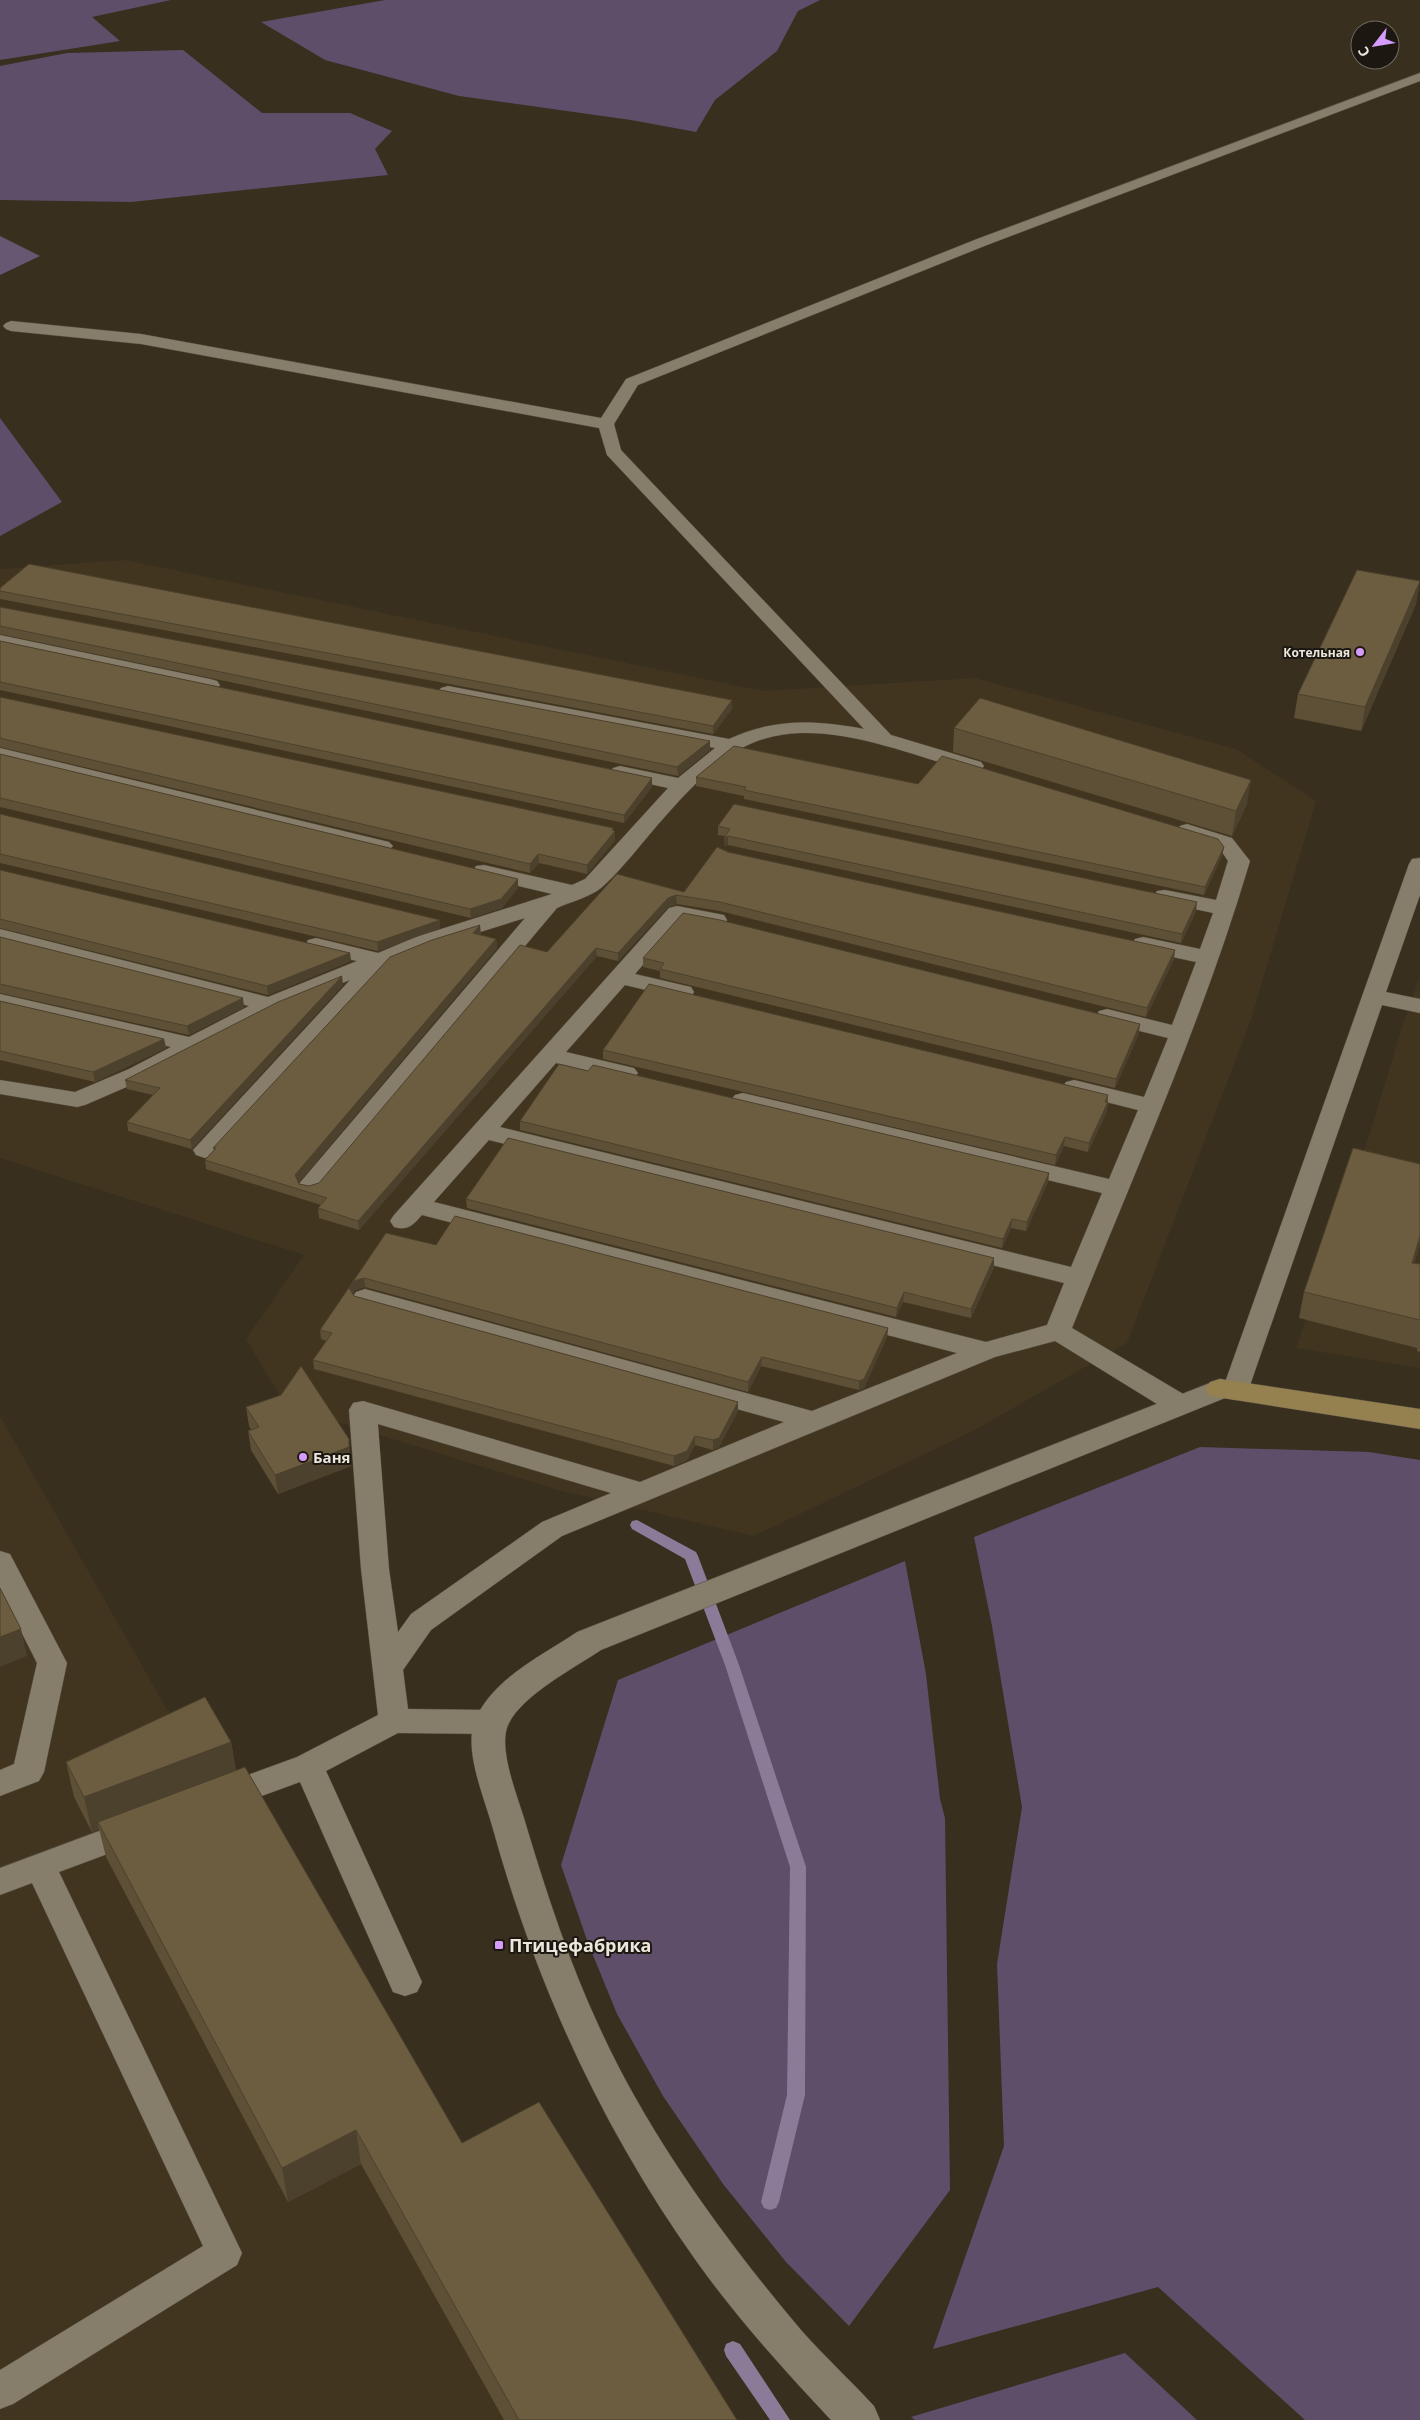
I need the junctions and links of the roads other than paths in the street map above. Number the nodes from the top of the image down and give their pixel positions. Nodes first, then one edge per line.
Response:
1 (1420, 77) edge
2 (11, 326) dead end
3 (606, 424) junction
4 (0, 641) edge
5 (224, 688) edge
6 (429, 688) edge
7 (884, 739) junction
8 (731, 745) junction
9 (0, 754) edge
10 (604, 769) edge
11 (988, 770) edge
12 (682, 785) junction
13 (1167, 824) edge
14 (398, 850) edge
15 (1420, 864) edge
16 (465, 866) edge
17 (572, 892) junction
18 (1149, 893) edge
19 (549, 903) junction
20 (1226, 909) junction
21 (433, 918) edge
22 (739, 925) edge
23 (471, 927) junction
24 (0, 936) edge
25 (1122, 939) edge
26 (296, 940) edge
27 (1209, 958) junction
28 (381, 960) junction
29 (619, 977) junction
30 (1374, 996) junction
31 (706, 998) edge
32 (0, 1000) edge
33 (270, 1004) junction
34 (1420, 1006) edge
35 (1084, 1010) edge
36 (1180, 1034) junction
37 (192, 1045) junction
38 (551, 1055) junction
39 (647, 1078) edge
40 (1055, 1083) edge
41 (0, 1087) edge
42 (724, 1096) edge
43 (1152, 1106) junction
44 (484, 1131) junction
45 (205, 1150) dead end
46 (310, 1185) edge
47 (1117, 1189) junction
48 (1079, 1278) junction
49 (365, 1298) edge
50 (1058, 1331) junction
51 (986, 1351) junction
52 (1228, 1390) junction
53 (1180, 1406) junction
54 (1420, 1419) edge
55 (814, 1421) junction
56 (644, 1492) junction
57 (0, 1562) edge
58 (388, 1668) junction
59 (394, 1721) junction
60 (491, 1722) junction
61 (308, 1766) junction
62 (0, 1784) edge
63 (197, 1807) edge
64 (160, 1821) edge
65 (40, 1866) junction
66 (0, 1882) edge
67 (405, 1982) dead end
68 (0, 2391) edge
69 (859, 2420) edge

1 - 3 lane
2 - 3 lane
3 - 7 lane
4 - 5 lane
6 - 8 lane
7 - 8 lane
7 - 11 lane
8 - 12 lane
9 - 14 lane
10 - 12 lane
12 - 17 lane
13 - 20 lane
15 - 30 lane
16 - 17 lane
17 - 19 lane
18 - 20 lane
19 - 23 lane
19 - 46 lane
20 - 27 lane
21 - 23 lane
22 - 29 lane
23 - 28 lane
24 - 33 lane
25 - 27 lane
26 - 28 lane
27 - 36 lane
28 - 33 lane
28 - 45 lane
29 - 31 lane
29 - 38 lane
30 - 34 lane
30 - 52 lane
32 - 37 lane
33 - 37 lane
35 - 36 lane
36 - 43 lane
37 - 41 lane
38 - 39 lane
38 - 44 lane
40 - 43 lane
42 - 47 lane
43 - 47 lane
44 - 48 lane
44 - 51 lane
47 - 48 lane
48 - 50 lane
49 - 55 lane
50 - 51 lane
50 - 53 lane
51 - 55 lane
52 - 53 street
52 - 54 street
53 - 60 street
55 - 56 lane
56 - 58 lane
56 - 58 lane
57 - 62 lane
58 - 59 lane
59 - 60 lane
59 - 61 lane
60 - 69 street
61 - 63 lane
61 - 67 lane
64 - 65 lane
65 - 66 lane
65 - 68 lane

